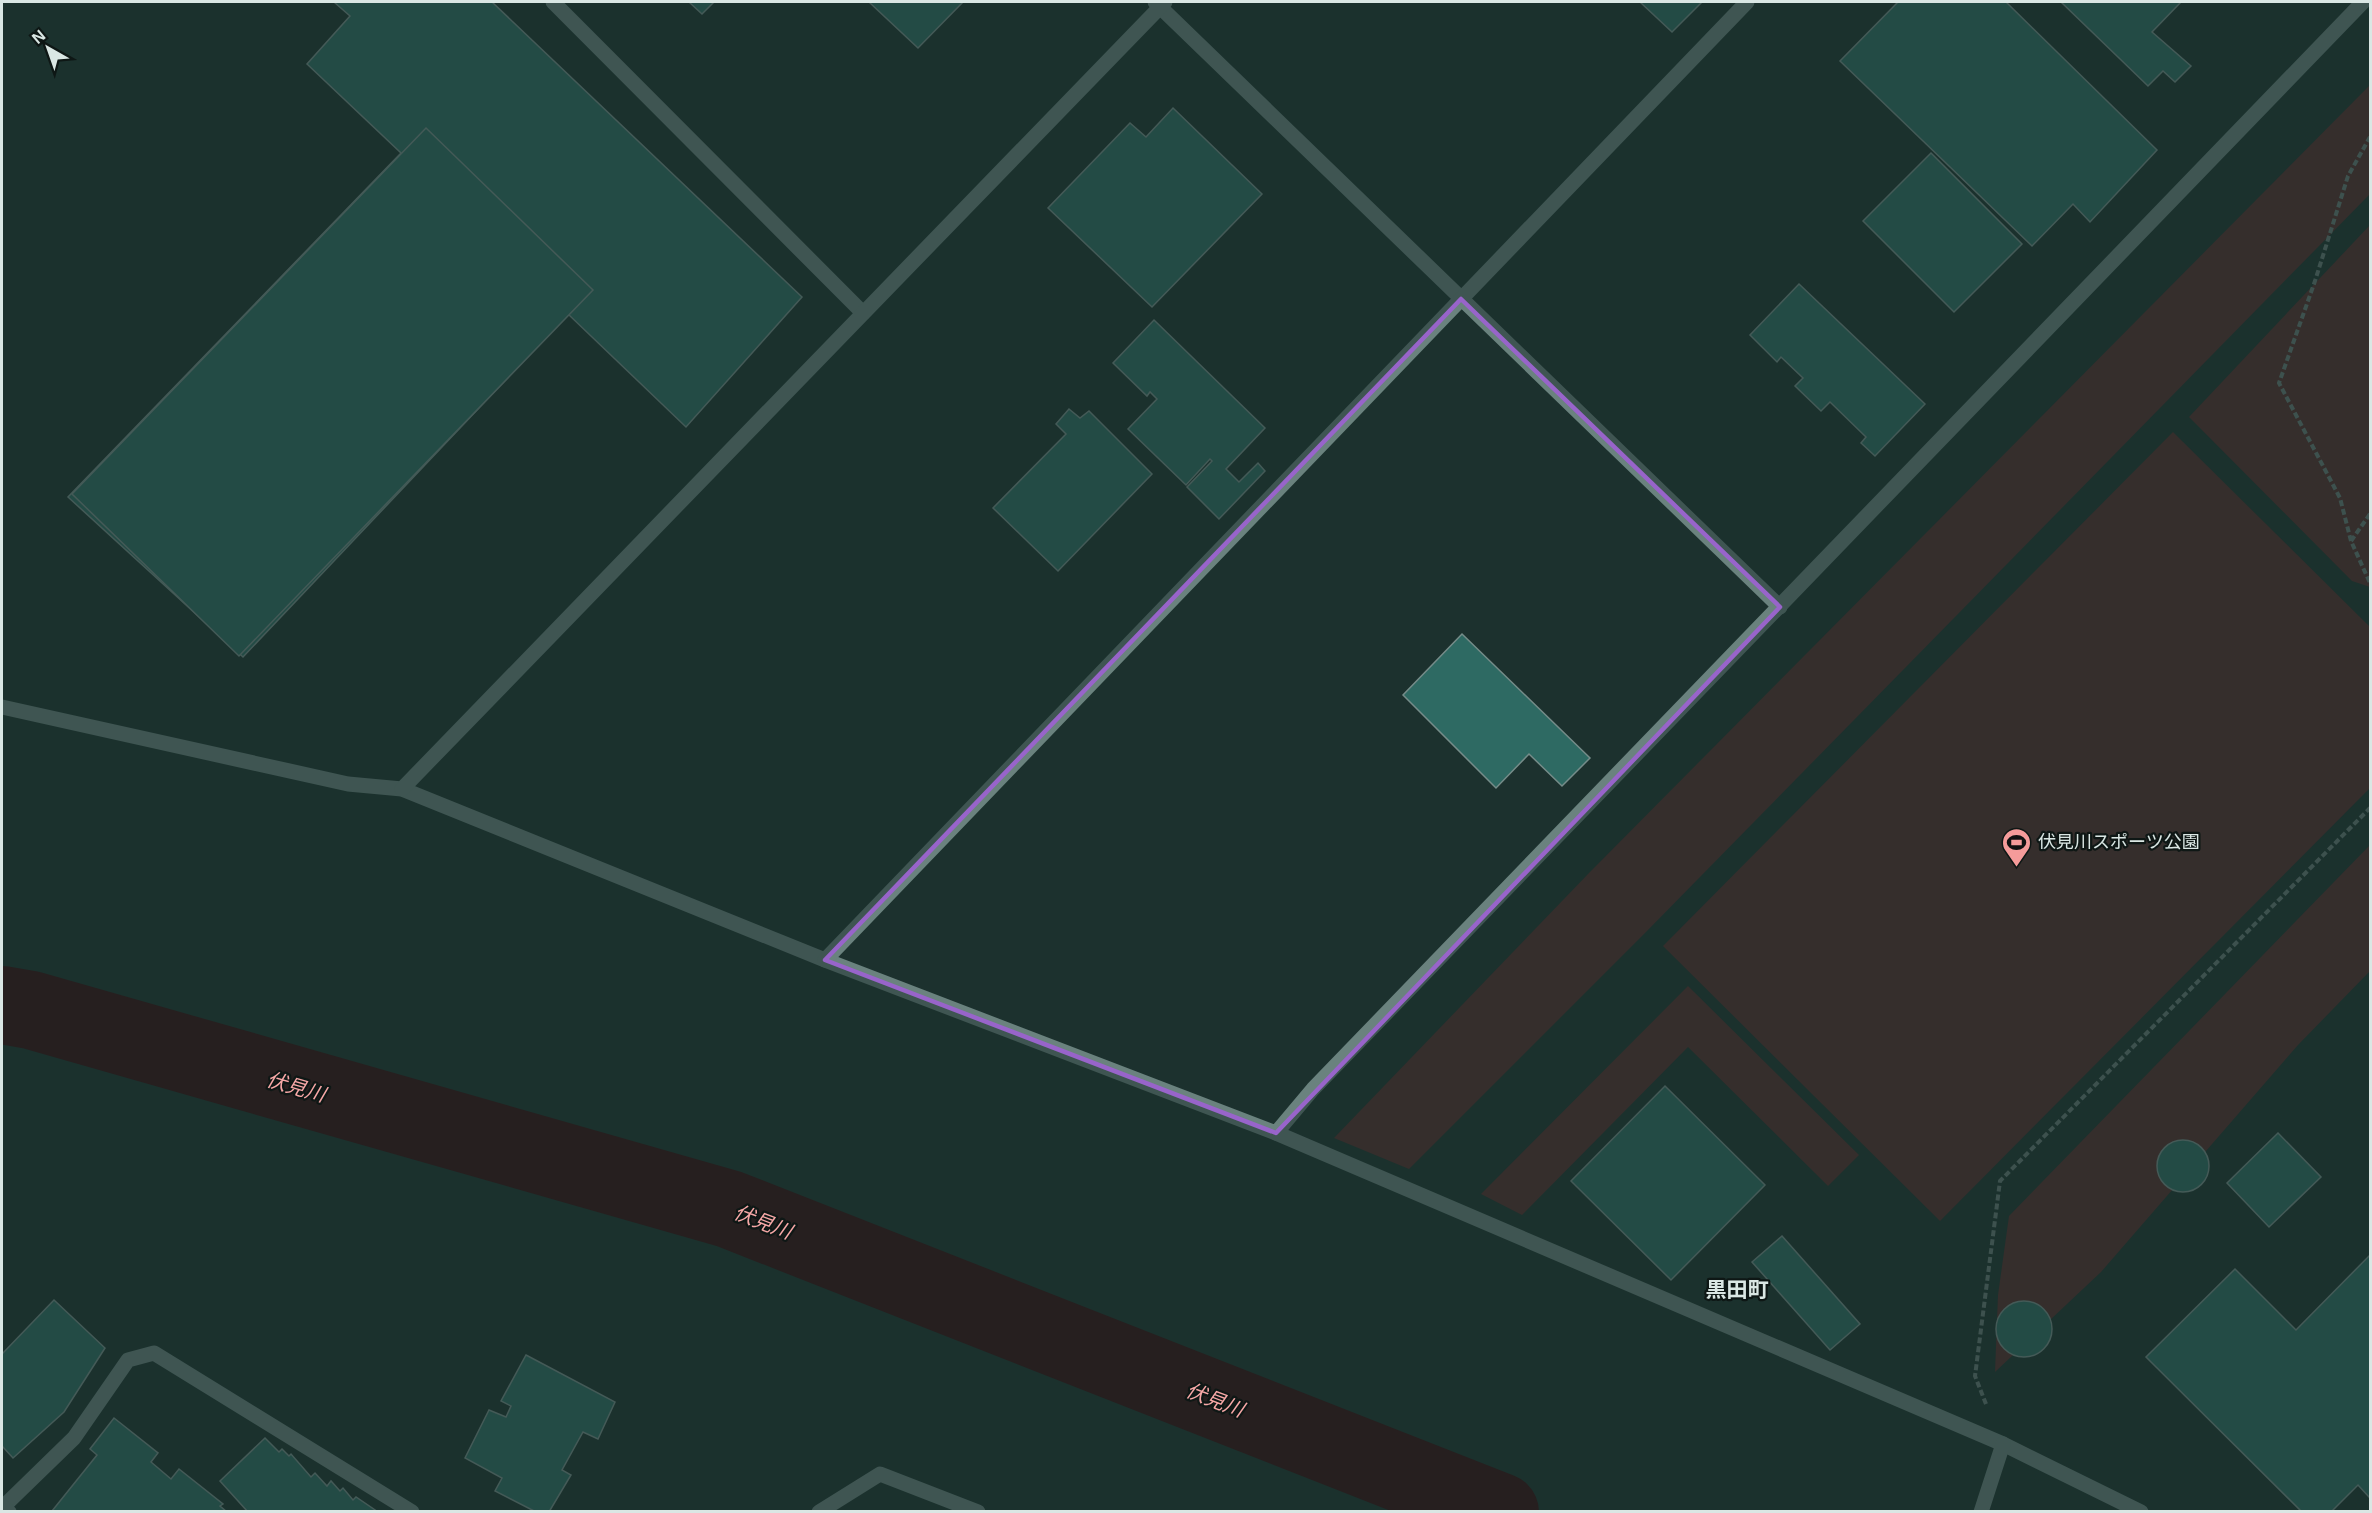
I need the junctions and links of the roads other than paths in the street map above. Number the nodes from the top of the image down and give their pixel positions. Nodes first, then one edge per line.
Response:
1 (553, 2) edge
2 (1747, 2) edge
3 (2363, 2) edge
4 (1160, 3) edge
5 (1461, 299) junction
6 (863, 313) junction
7 (1780, 607) junction
8 (2, 707) edge
9 (402, 789) junction
10 (825, 960) junction
11 (1276, 1133) junction
12 (2003, 1444) junction
13 (4, 1508) edge
14 (412, 1512) edge
15 (819, 1512) edge
16 (978, 1512) edge
17 (1981, 1512) edge
18 (2140, 1512) edge

1 - 6 street
2 - 5 street
3 - 7 street
4 - 5 street
4 - 6 street
5 - 7 street
5 - 10 street
6 - 9 street
7 - 11 street
8 - 9 street
9 - 10 street
10 - 11 street
11 - 12 street
12 - 17 street
12 - 18 street
13 - 14 street
15 - 16 street

